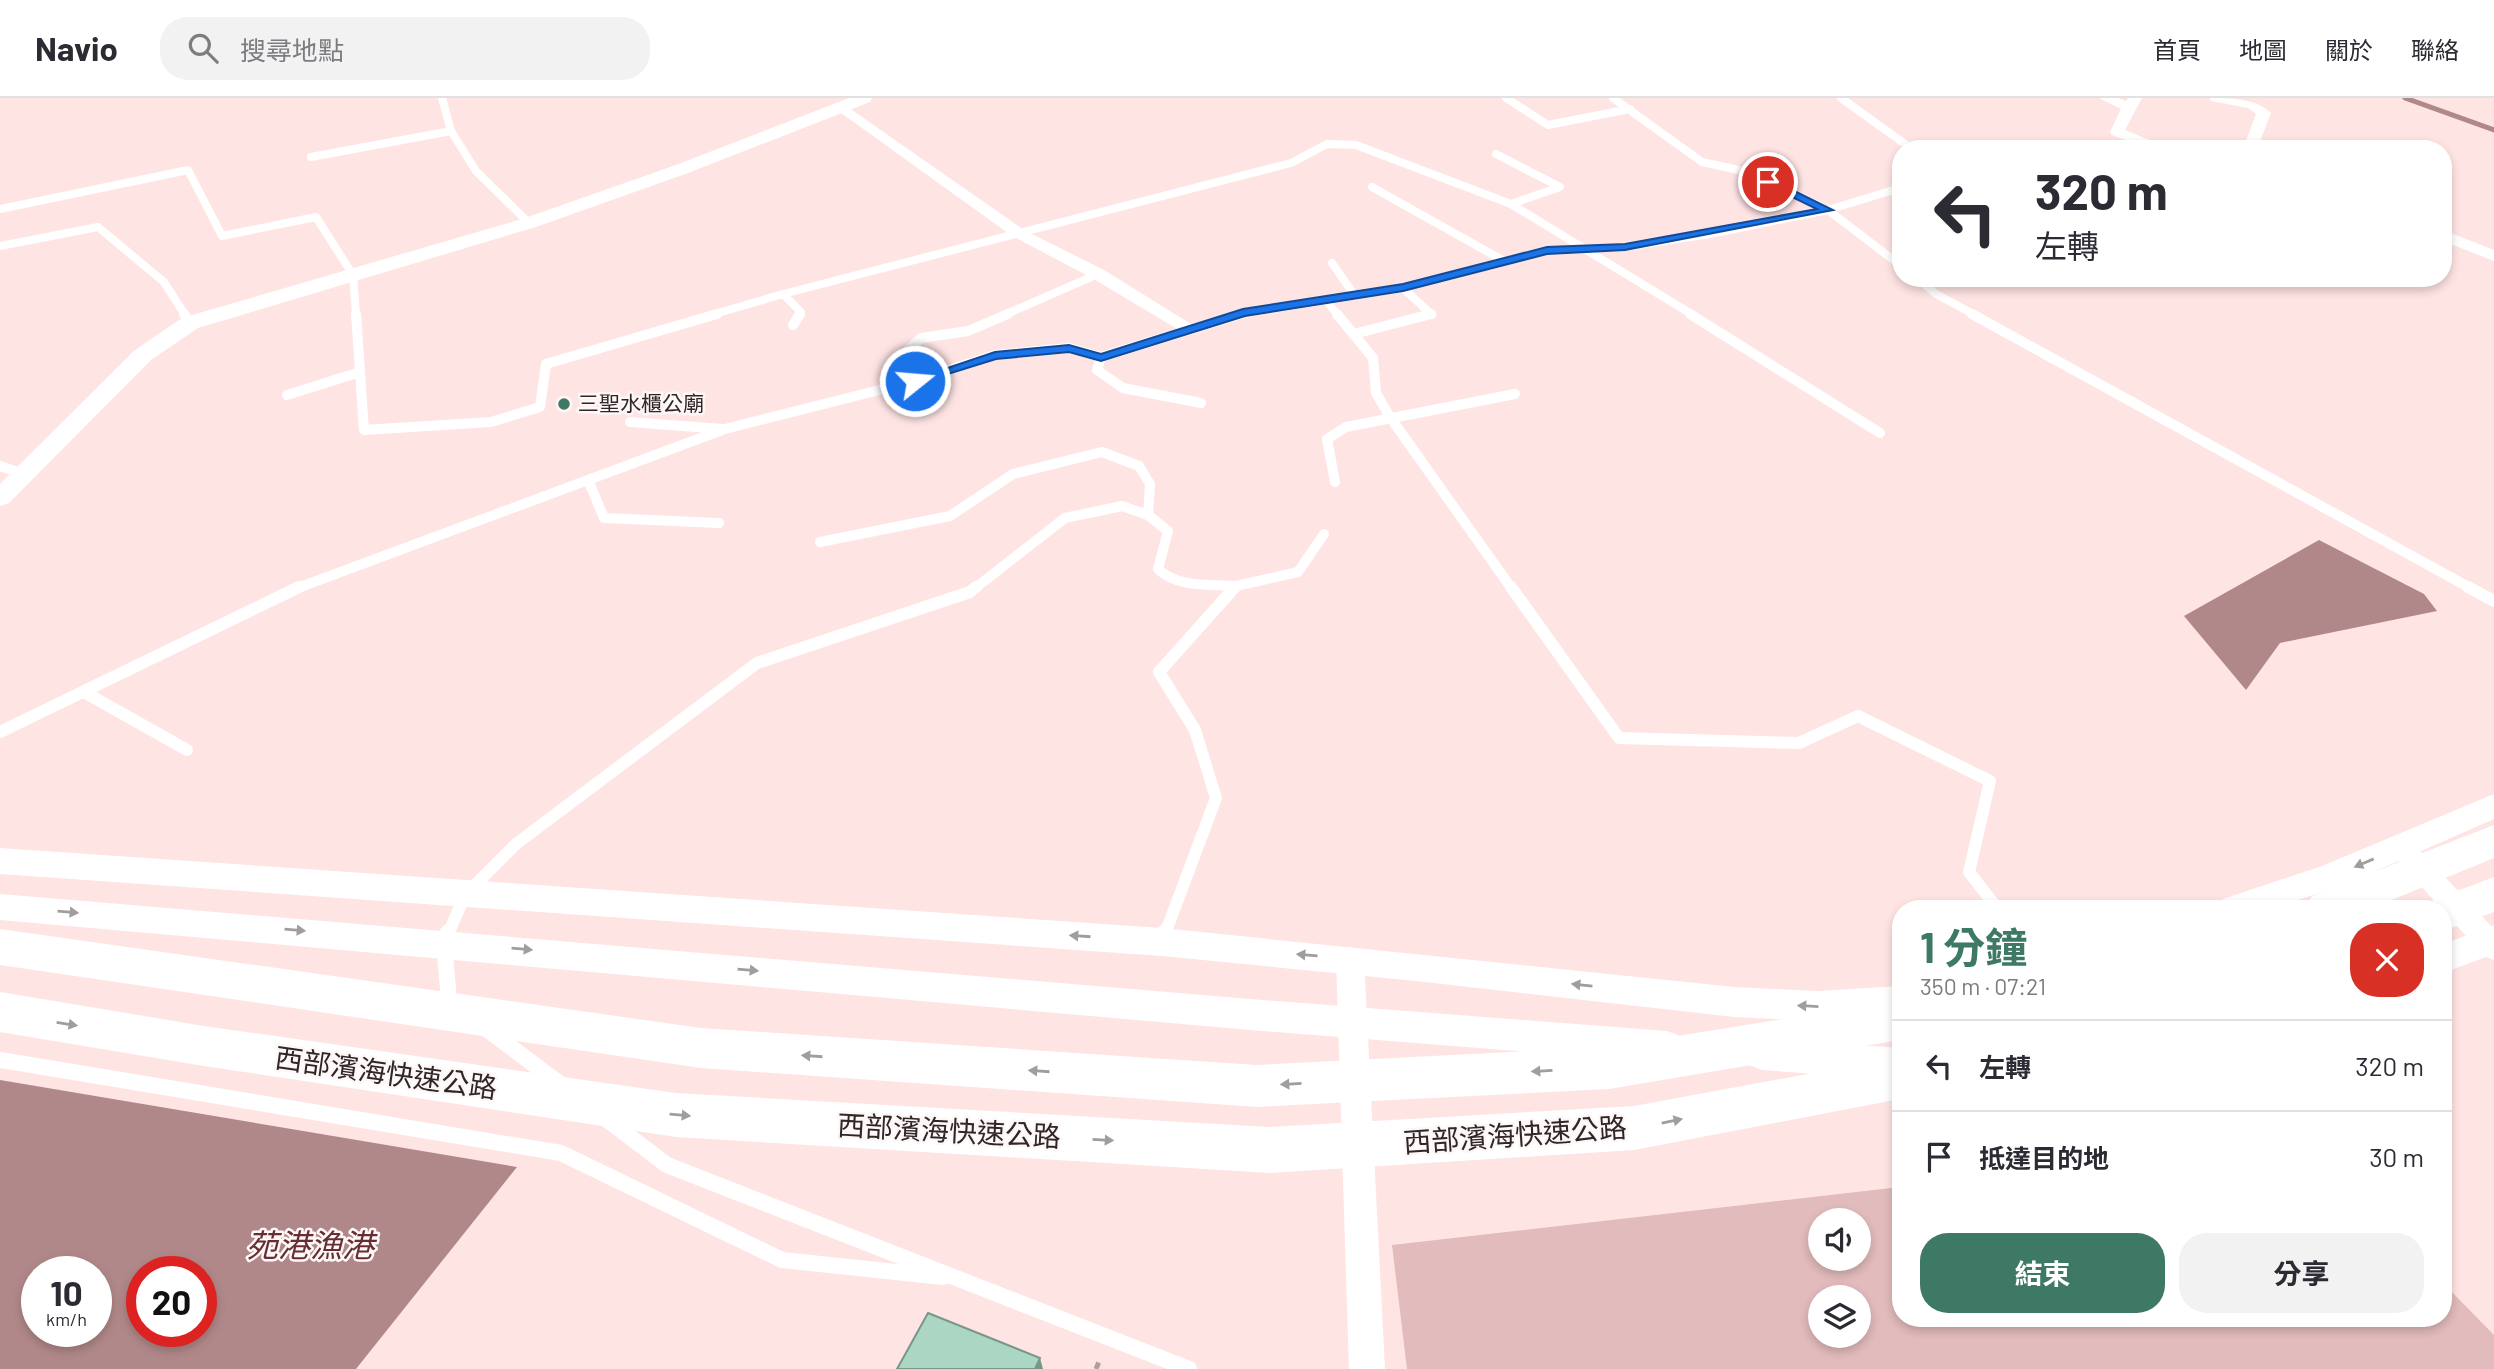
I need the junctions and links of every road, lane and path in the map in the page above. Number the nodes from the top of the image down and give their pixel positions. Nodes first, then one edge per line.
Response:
1 (442, 98) edge
2 (864, 98) edge
3 (1507, 98) edge
4 (1613, 98) edge
5 (1841, 98) edge
6 (2106, 98) edge
7 (2216, 98) edge
8 (2132, 103) edge
9 (842, 107) junction
10 (1630, 110) junction
11 (451, 131) junction
12 (1897, 140) edge
13 (2140, 140) edge
14 (2254, 140) edge
15 (1496, 154) dead end
16 (311, 158) dead end
17 (1372, 187) dead end
18 (1892, 190) edge
19 (1511, 204) junction
20 (0, 209) edge
21 (1828, 210) junction
22 (529, 223) junction
23 (1018, 233) junction
24 (2452, 239) edge
25 (0, 246) edge
26 (1587, 249) junction
27 (2494, 256) edge
28 (1892, 259) edge
29 (1504, 261) junction
30 (1332, 263) dead end
31 (1098, 274) junction
32 (353, 275) junction
33 (1930, 287) edge
34 (1403, 288) junction
35 (783, 294) junction
36 (1355, 296) junction
37 (1327, 302) junction
38 (190, 323) junction
39 (793, 325) dead end
40 (1190, 329) junction
41 (1354, 334) junction
42 (1101, 357) junction
43 (360, 372) junction
44 (915, 381) junction
45 (1515, 394) dead end
46 (288, 395) dead end
47 (1201, 403) dead end
48 (1390, 417) junction
49 (630, 422) dead end
50 (725, 429) junction
51 (1880, 433) dead end
52 (0, 466) edge
53 (23, 474) junction
54 (588, 480) junction
55 (1335, 482) dead end
56 (0, 498) edge
57 (1148, 515) junction
58 (719, 523) dead end
59 (1324, 534) dead end
60 (820, 542) dead end
61 (1236, 586) junction
62 (2494, 601) edge
63 (84, 692) junction
64 (0, 732) edge
65 (187, 750) dead end
66 (2494, 806) edge
67 (2494, 841) edge
68 (2401, 847) junction
69 (0, 861) edge
70 (2494, 894) edge
71 (466, 895) junction
72 (1991, 900) edge
73 (2259, 900) edge
74 (2347, 900) edge
75 (2451, 900) edge
76 (2452, 901) edge
77 (0, 907) edge
78 (2452, 910) edge
79 (1162, 942) junction
80 (444, 943) junction
81 (2492, 943) edge
82 (0, 947) edge
83 (2452, 956) edge
84 (1350, 959) junction
85 (1892, 1002) edge
86 (0, 1012) edge
87 (1892, 1021) edge
88 (1351, 1024) junction
89 (0, 1060) edge
90 (1892, 1064) edge
91 (1892, 1080) edge
92 (959, 1279) junction
93 (1189, 1369) edge
94 (1367, 1369) edge

1 - 11 lane
2 - 9 street
3 - 10 lane
4 - 10 lane
5 - 12 lane
6 - 8 street
7 - 14 street
8 - 13 street
9 - 22 street
9 - 23 street
10 - 21 lane
11 - 16 lane
11 - 22 lane
15 - 19 lane
17 - 29 lane
18 - 21 lane
19 - 23 lane
19 - 26 lane
20 - 32 lane
21 - 26 lane
21 - 28 lane
22 - 32 street
23 - 31 street
23 - 35 lane
24 - 27 street
25 - 38 lane
26 - 29 lane
26 - 51 lane
29 - 34 lane
30 - 36 lane
31 - 40 street
31 - 44 lane
32 - 38 street
32 - 43 lane
33 - 62 lane
34 - 36 lane
34 - 41 lane
35 - 39 lane
35 - 43 lane
36 - 37 lane
37 - 40 lane
37 - 41 lane
38 - 53 street
40 - 42 lane
41 - 48 lane
42 - 44 lane
42 - 47 lane
43 - 46 lane
44 - 50 lane
45 - 48 lane
48 - 55 lane
48 - 72 lane
49 - 50 lane
50 - 54 lane
52 - 53 lane
53 - 56 street
54 - 58 lane
54 - 63 lane
57 - 60 lane
57 - 61 lane
57 - 71 lane
59 - 61 lane
61 - 79 lane
63 - 64 lane
63 - 65 lane
66 - 68 street
67 - 74 highway
68 -> 73 street
68 - 75 street
69 - 71 street
70 - 78 highway
79 -> 71 street
71 - 80 lane
76 - 81 street
77 -> 80 street
84 -> 79 street
80 -> 88 street
80 - 92 lane
81 - 83 street
87 -> 82 highway
85 -> 84 street
84 - 88 street
86 -> 91 highway, 西部濱海快速公路
88 - 90 street
88 - 94 street
89 - 92 lane
92 - 93 lane

